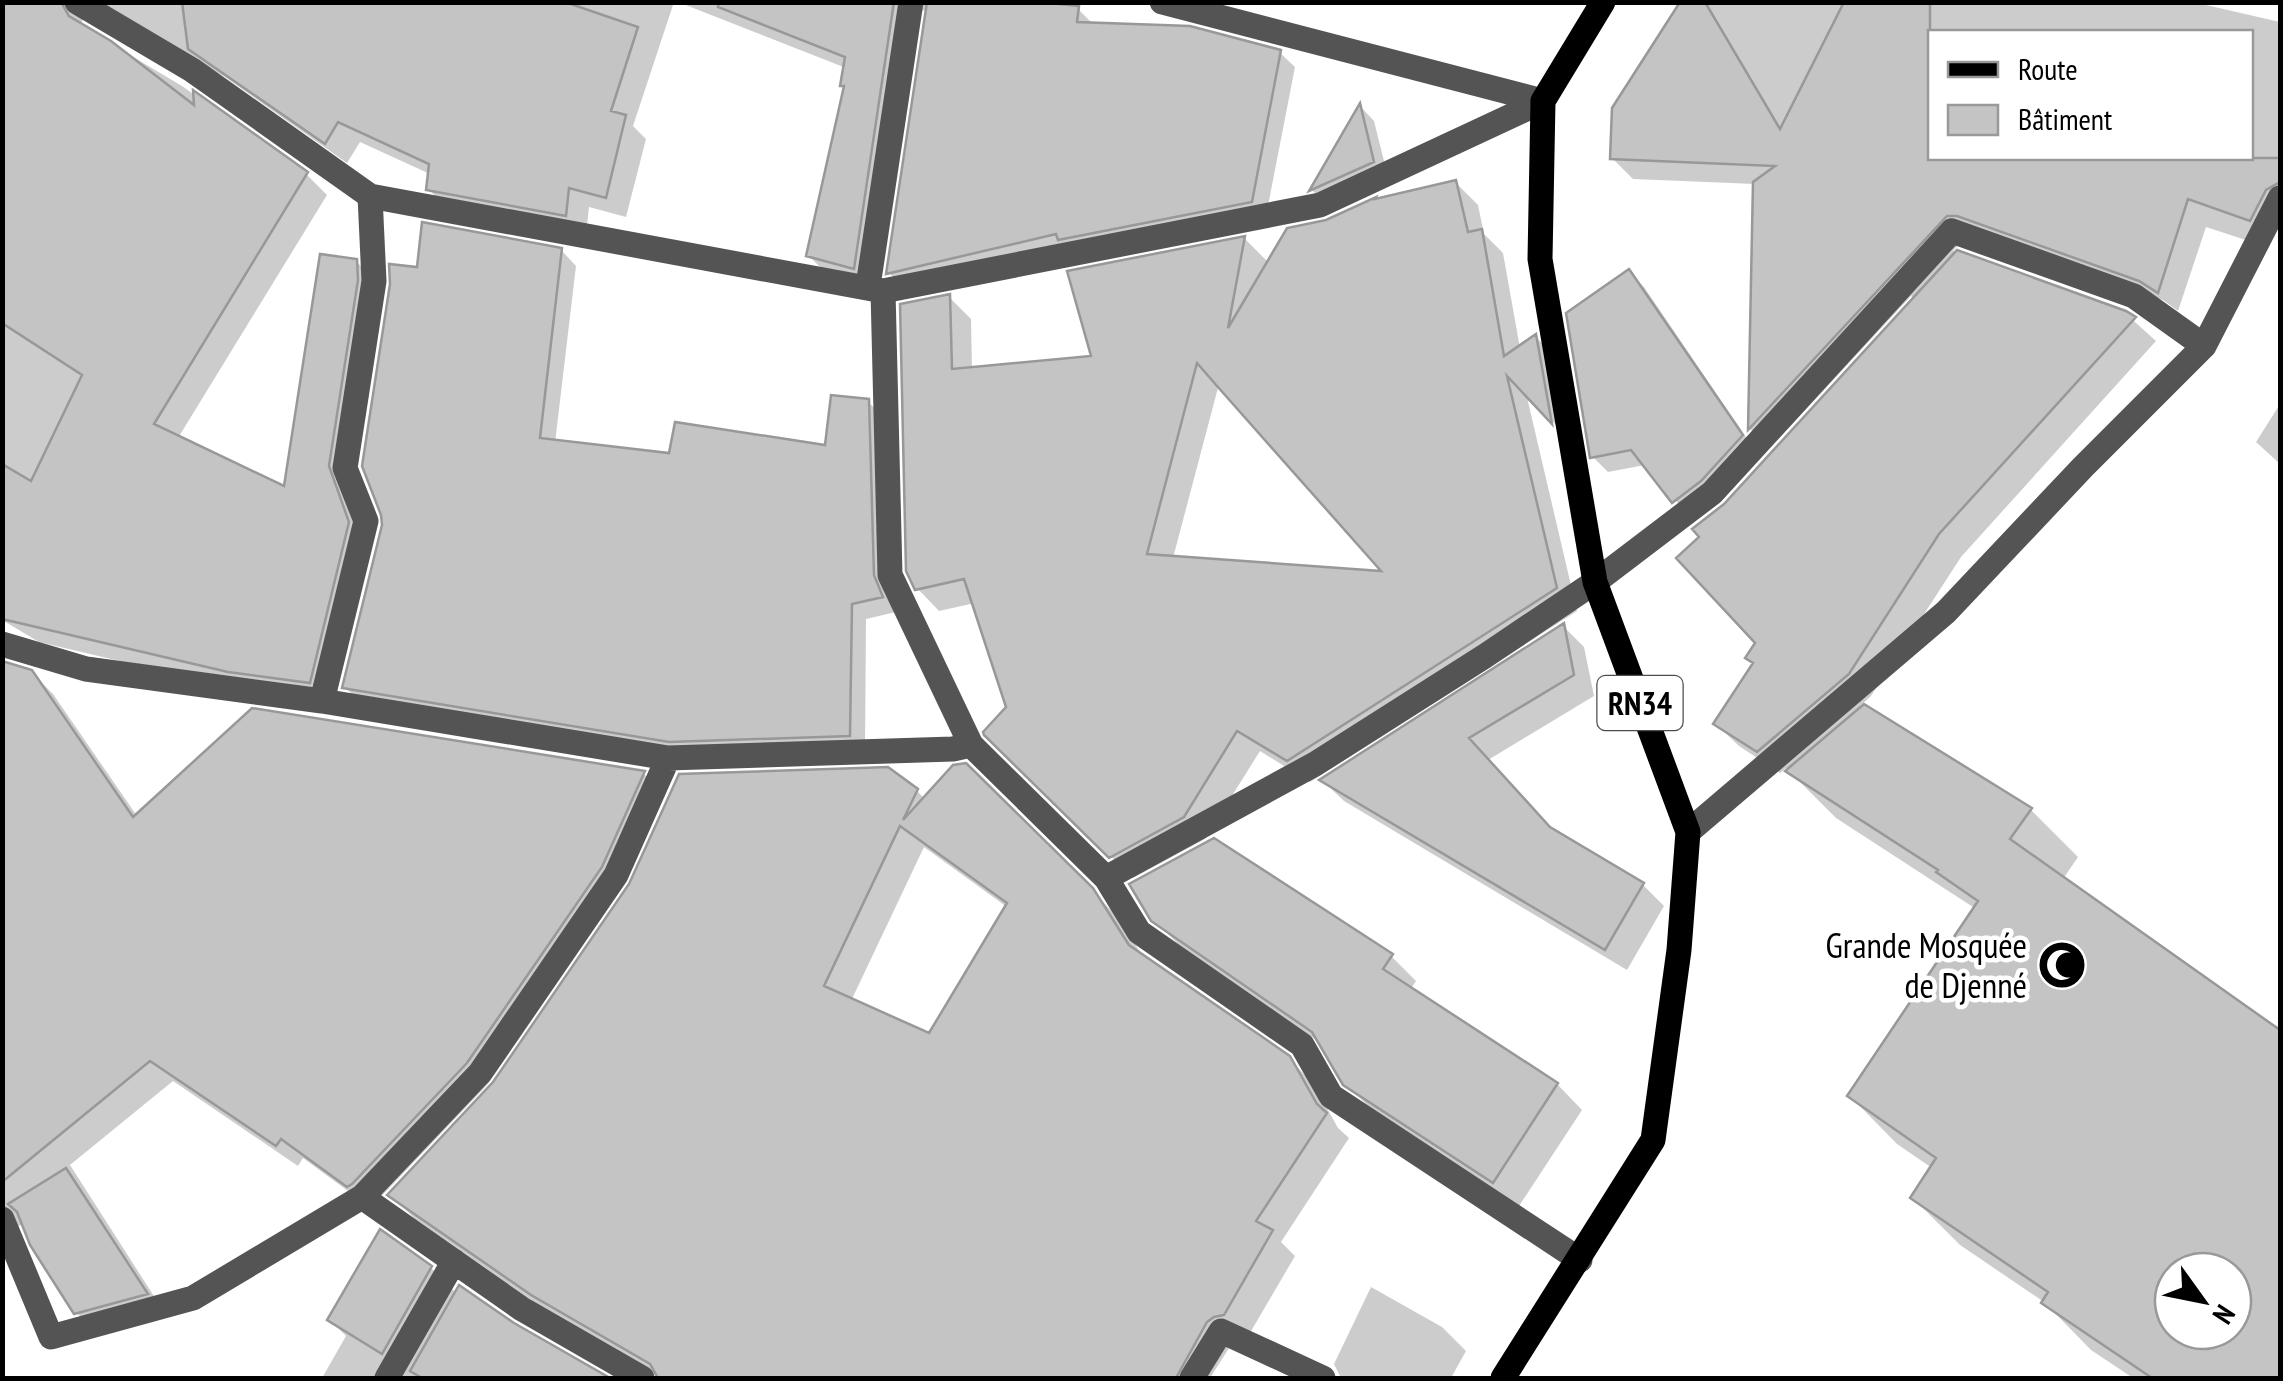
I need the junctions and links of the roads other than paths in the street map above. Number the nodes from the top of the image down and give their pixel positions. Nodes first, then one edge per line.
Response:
1 (77, 2) edge
2 (911, 2) edge
3 (1162, 2) edge
4 (1603, 2) edge
5 (1543, 101) junction
6 (370, 196) junction
7 (2280, 198) edge
8 (875, 288) junction
9 (2204, 346) junction
10 (1595, 582) junction
11 (2, 644) edge
12 (322, 701) junction
13 (971, 745) junction
14 (668, 758) junction
15 (1688, 832) junction
16 (1106, 878) junction
17 (362, 1197) junction
18 (2, 1220) edge
19 (1580, 1260) junction
20 (454, 1261) junction
21 (387, 1378) edge
22 (642, 1378) edge
23 (1192, 1378) edge
24 (1323, 1378) edge
25 (1503, 1378) edge

1 - 6 street
2 - 8 street
3 - 5 street
4 - 5 main road
5 - 8 street
5 - 10 main road, RN34
6 - 8 street
6 - 12 street
7 - 9 street
8 - 13 street
9 - 10 street
9 - 15 street
10 - 15 main road, RN34
10 - 16 street
11 - 12 street
12 - 14 street
13 - 14 street
13 - 16 street
14 - 17 street
15 - 19 main road, RN34
16 - 19 street
17 - 18 street
17 - 20 street
19 - 25 main road, RN34
20 - 21 street
20 - 22 street
23 - 24 street

